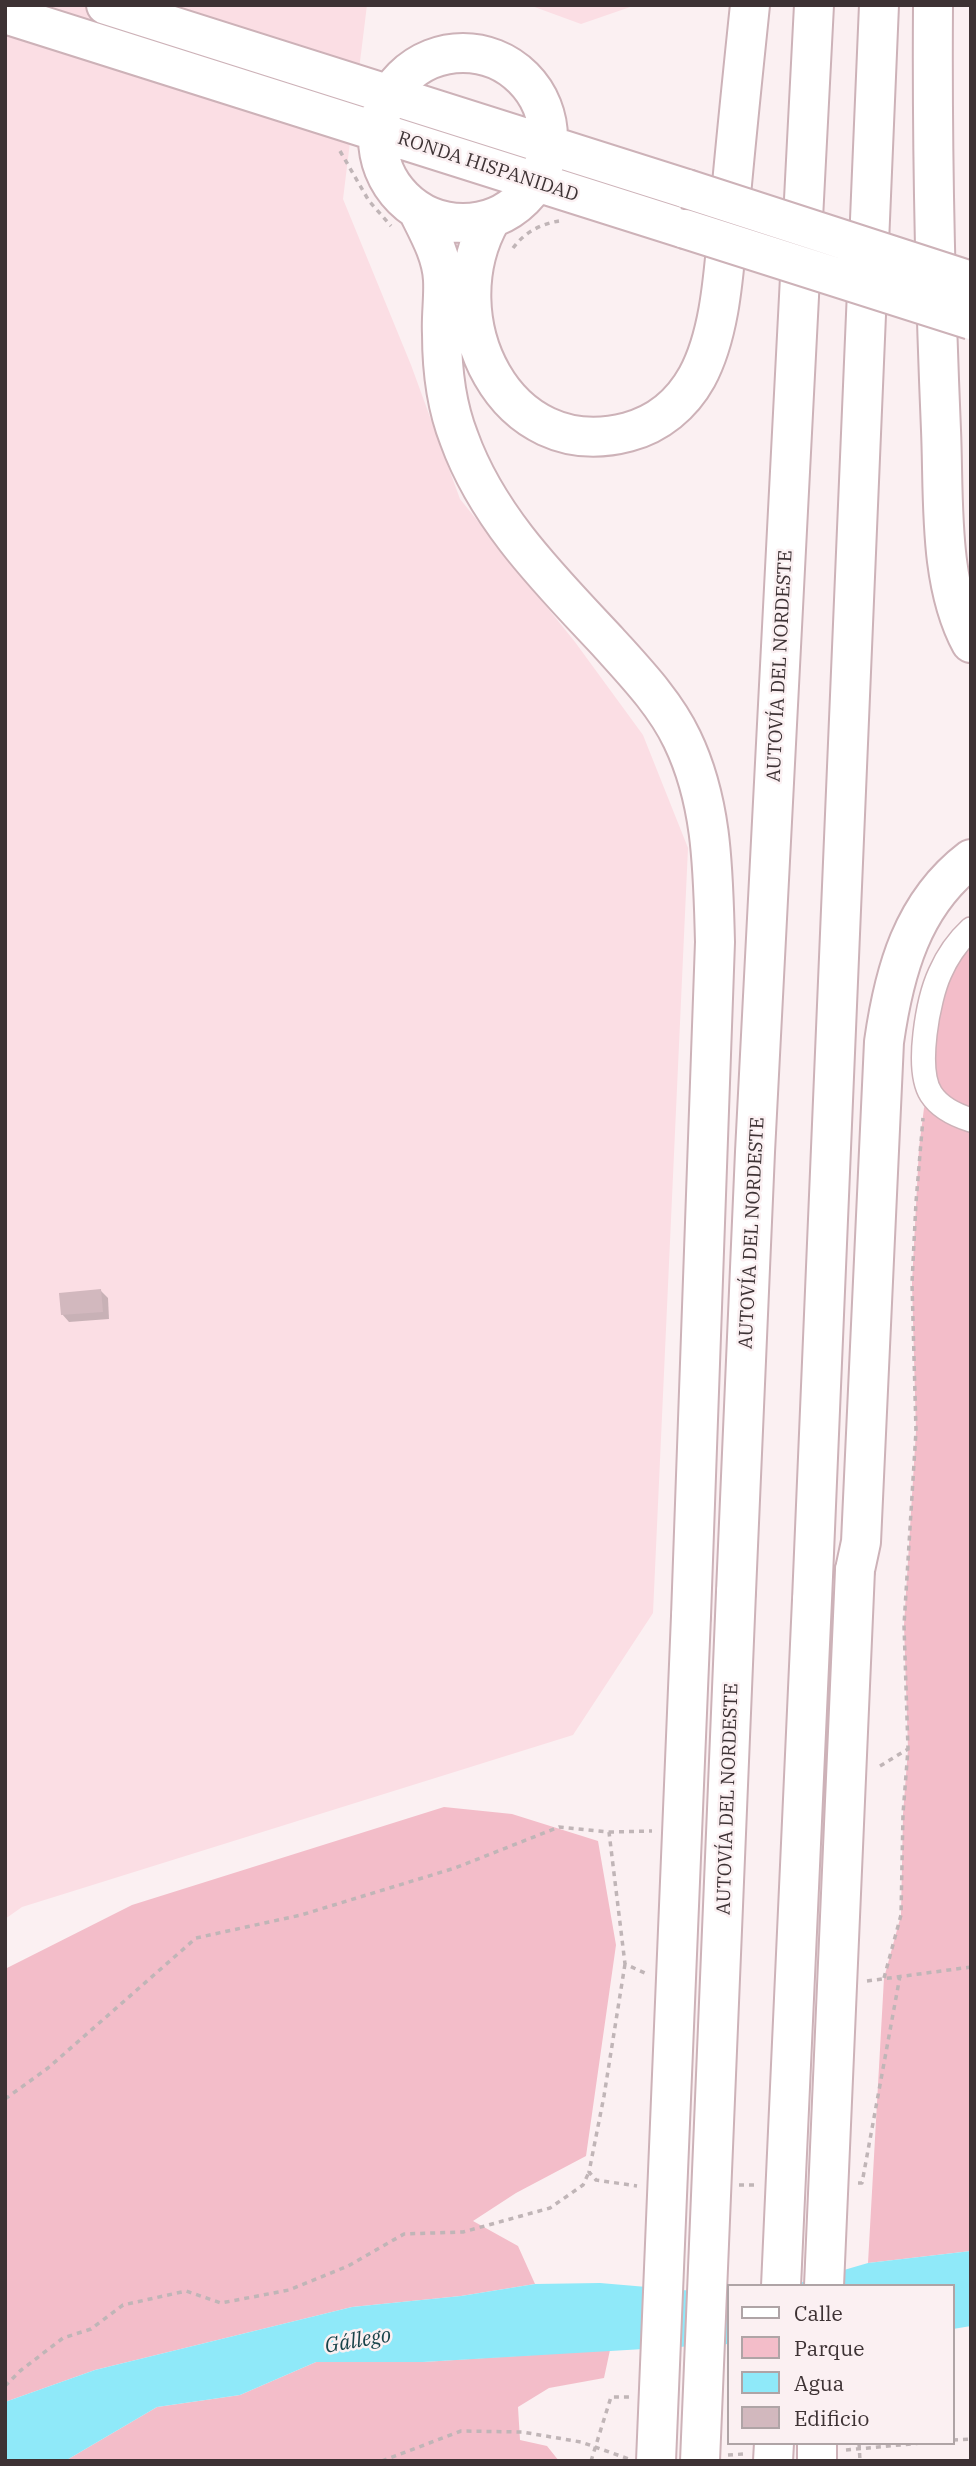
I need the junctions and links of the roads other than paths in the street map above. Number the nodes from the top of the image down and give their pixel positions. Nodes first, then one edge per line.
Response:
1 (106, 5) edge
2 (750, 5) edge
3 (814, 5) edge
4 (879, 5) edge
5 (933, 5) edge
6 (950, 5) edge
7 (5, 14) edge
8 (389, 95) junction
9 (378, 131) junction
10 (548, 146) junction
11 (933, 169) junction
12 (537, 182) junction
13 (406, 220) junction
14 (501, 235) junction
15 (971, 281) edge
16 (971, 320) edge
17 (971, 643) edge
18 (971, 859) edge
19 (769, 879) junction
20 (842, 889) junction
21 (971, 929) edge
22 (971, 1120) edge
23 (694, 1517) junction
24 (855, 1570) junction
25 (781, 2284) edge
26 (824, 2284) edge
27 (656, 2461) edge
28 (700, 2461) edge

1 - 8 highway, RONDA HISPANIDAD
2 - 14 highway
3 - 19 highway, AUTOVÍA DEL NORDESTE
4 - 20 highway
5 - 11 highway
6 - 11 highway
7 - 9 highway, RONDA HISPANIDAD
8 - 9 highway
8 - 10 highway, RONDA HISPANIDAD
8 - 10 highway
9 - 12 highway, RONDA HISPANIDAD
9 - 13 highway
10 - 12 highway
10 - 15 highway, RONDA HISPANIDAD, bridge
11 - 17 highway
12 - 14 highway
12 - 16 highway, RONDA HISPANIDAD, bridge
13 - 14 highway
13 - 23 highway
18 - 24 highway
19 - 23 highway
19 - 28 highway, AUTOVÍA DEL NORDESTE, bridge
20 - 24 highway
20 - 25 highway, bridge
21 - 22 street
23 - 27 highway, bridge
24 - 26 highway, bridge

